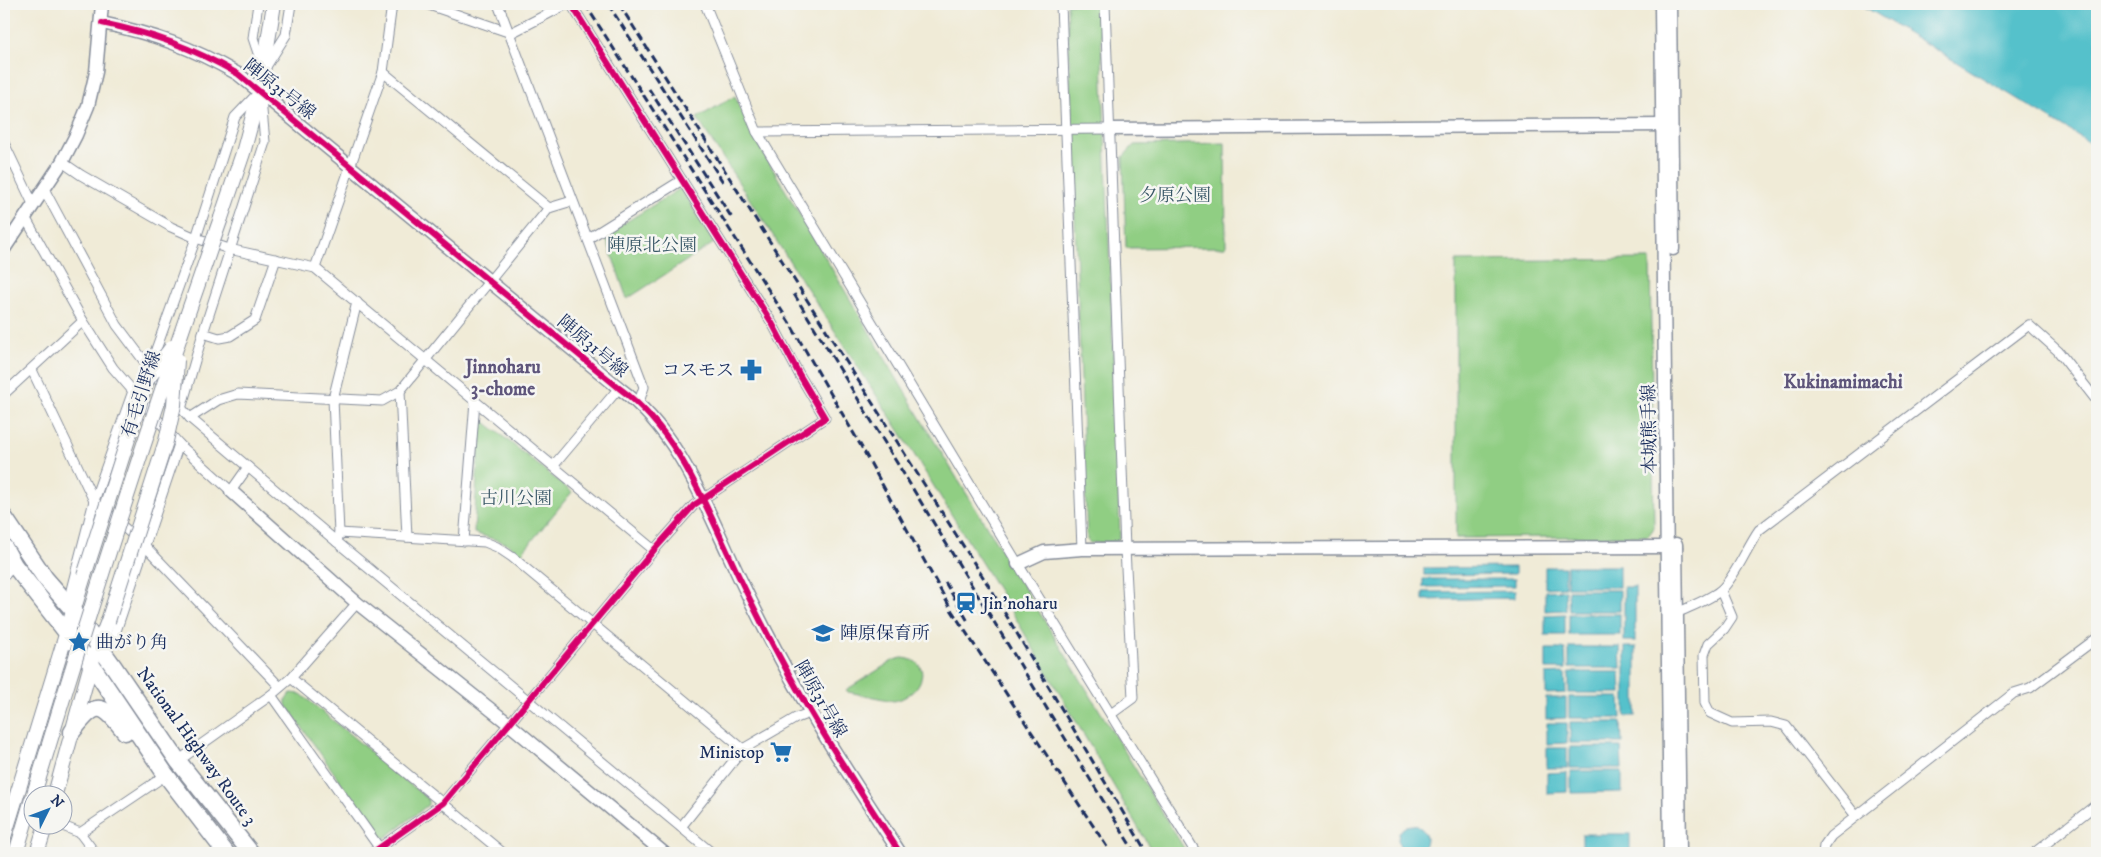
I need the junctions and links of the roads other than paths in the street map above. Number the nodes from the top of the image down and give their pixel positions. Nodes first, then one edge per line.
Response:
1 (102, 4) edge
2 (258, 4) edge
3 (274, 4) edge
4 (291, 4) edge
5 (392, 4) edge
6 (426, 4) edge
7 (498, 4) edge
8 (567, 4) edge
9 (571, 4) edge
10 (705, 4) edge
11 (1061, 4) edge
12 (1104, 4) edge
13 (1660, 4) edge
14 (1670, 4) edge
15 (102, 22) junction
16 (511, 33) junction
17 (263, 70) junction
18 (383, 72) junction
19 (260, 90) junction
20 (1667, 125) junction
21 (1110, 129) junction
22 (1066, 130) junction
23 (757, 132) junction
24 (4, 143) edge
25 (62, 162) junction
26 (350, 164) junction
27 (682, 180) junction
28 (44, 189) junction
29 (572, 201) junction
30 (33, 204) junction
31 (549, 208) junction
32 (25, 218) junction
33 (196, 238) junction
34 (589, 238) junction
35 (229, 248) junction
36 (4, 249) edge
37 (276, 259) junction
38 (315, 268) junction
39 (490, 280) junction
40 (357, 302) junction
41 (83, 321) junction
42 (203, 334) junction
43 (179, 339) junction
44 (426, 359) junction
45 (149, 369) junction
46 (32, 370) junction
47 (619, 388) junction
48 (133, 391) junction
49 (400, 391) junction
50 (4, 394) edge
51 (333, 399) junction
52 (475, 401) junction
53 (639, 402) junction
54 (2097, 402) edge
55 (181, 409) junction
56 (190, 418) junction
57 (178, 444) junction
58 (554, 465) junction
59 (248, 467) junction
60 (231, 490) junction
61 (702, 498) junction
62 (94, 501) junction
63 (4, 517) edge
64 (407, 537) junction
65 (338, 538) junction
66 (464, 541) junction
67 (145, 546) junction
68 (4, 547) edge
69 (1672, 547) junction
70 (1082, 549) junction
71 (1125, 549) junction
72 (654, 550) junction
73 (1018, 564) junction
74 (9, 570) edge
75 (1721, 591) junction
76 (357, 603) junction
77 (73, 610) junction
78 (1677, 613) junction
79 (593, 624) junction
80 (68, 633) junction
81 (2097, 638) edge
82 (98, 645) junction
83 (91, 664) junction
84 (291, 678) junction
85 (280, 687) junction
86 (271, 695) junction
87 (530, 701) junction
88 (810, 713) junction
89 (1111, 714) junction
90 (509, 724) junction
91 (72, 732) junction
92 (743, 749) junction
93 (178, 761) junction
94 (166, 775) junction
95 (37, 784) edge
96 (57, 784) edge
97 (443, 803) junction
98 (2097, 804) edge
99 (8, 809) edge
100 (1856, 816) junction
101 (681, 827) junction
102 (72, 829) edge
103 (80, 832) junction
104 (22, 833) edge
105 (43, 834) edge
106 (4, 837) edge
107 (378, 852) edge
108 (659, 852) edge
109 (16, 853) edge
110 (37, 853) edge
111 (95, 853) edge
112 (226, 853) edge
113 (251, 853) edge
114 (503, 853) edge
115 (712, 853) edge
116 (900, 853) edge
117 (1196, 853) edge
118 (1670, 853) edge
119 (1680, 853) edge
120 (1823, 853) edge
121 (2034, 853) edge

1 - 15 street
2 - 17 street
3 - 17 main road, 有毛引野線
4 - 17 street
5 - 18 street
6 - 16 street
7 - 16 street
8 - 16 street
9 - 27 street
10 - 23 street
11 - 22 street
12 - 21 street
13 - 20 street, 本城熊手線
14 - 20 street, 本城熊手線
15 - 19 street, 陣原31号線
15 - 25 street
16 - 29 street
17 - 19 main road, 有毛引野線
18 - 26 street
18 - 31 street
19 - 26 street, 陣原31号線
19 - 33 street
19 - 35 street
19 - 43 main road, 有毛引野線, bridge
20 - 21 street
20 - 69 street, 本城熊手線
21 - 22 street
21 - 71 street
22 - 23 street
22 - 70 street
23 - 73 street
24 - 30 street
25 - 28 street
25 - 33 street
26 - 38 street
26 - 39 street, 陣原31号線
27 - 34 street
27 - 61 street
28 - 30 street
28 - 45 street
29 - 31 street
29 - 34 street
30 - 32 street
31 - 39 street
32 - 36 street
32 - 41 street
33 - 35 street
33 - 45 street
34 - 53 street
35 - 37 street
35 - 42 street
37 - 38 street
37 - 42 street
38 - 40 street
39 - 44 street
39 - 47 street, 陣原31号線
40 - 44 street
40 - 51 street
41 - 46 street
41 - 48 street
42 - 55 street
43 - 77 main road, bridge
43 - 82 main road, bridge
43 - 95 main road, 有毛引野線, bridge
44 - 49 street
44 - 52 street
45 - 55 street
46 - 50 street
46 - 62 street
47 - 53 street, 陣原31号線
47 - 58 street
48 - 57 street
48 - 62 street
49 - 51 street
49 - 64 street
51 - 56 street
51 - 65 street
52 - 58 street
52 - 66 street
53 - 61 street, 陣原31号線
54 - 75 street
55 - 56 street
56 - 59 street
57 - 60 street
57 - 67 street
58 - 72 street
59 - 60 street
59 - 65 street
60 - 76 street
61 - 72 street
61 - 88 street, 陣原31号線
62 - 67 street
62 - 77 street
63 - 77 highway, National Highway Route 3
64 - 65 street
64 - 66 street
65 - 87 street
66 - 79 street
67 - 82 street
67 - 85 street
68 - 74 highway
69 - 71 street
69 - 78 street, 本城熊手線
69 - 118 street, 本城熊手線
70 - 71 street
70 - 73 street
71 - 89 street
72 - 79 street
73 - 89 street
74 - 80 highway
75 - 78 street
75 - 100 street
76 - 84 street
76 - 90 street
77 - 80 main road
77 - 82 highway, National Highway Route 3
78 - 119 street, 本城熊手線
79 - 87 street
79 - 92 street
80 - 83 highway
80 - 99 main road
81 - 100 street
82 - 83 main road
82 - 93 highway, National Highway Route 3
83 - 91 main road
83 - 94 highway
84 - 85 street
84 - 97 street
85 - 86 street
86 - 93 street
86 - 107 street
87 - 90 street
87 - 101 street
88 - 92 street
88 - 116 street, 陣原31号線
89 - 117 street
90 - 97 street
90 - 108 street
91 - 94 highway
91 - 96 main road
92 - 101 street
93 - 113 highway, National Highway Route 3
94 - 103 street
94 - 112 highway
97 - 107 street
97 - 114 street
98 - 121 street
99 - 106 main road
100 - 120 street
101 - 115 street
102 - 103 street
103 - 111 street
104 - 109 main road
105 - 110 main road

